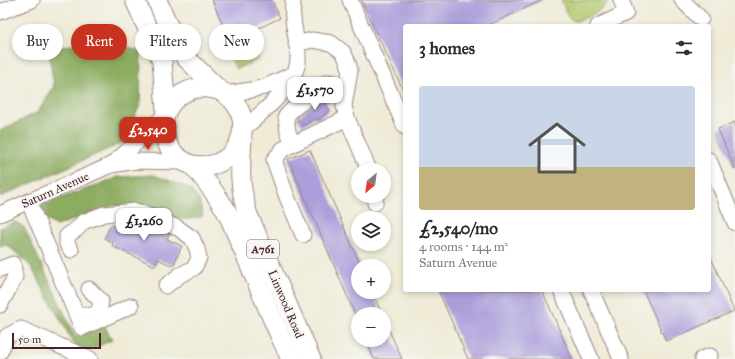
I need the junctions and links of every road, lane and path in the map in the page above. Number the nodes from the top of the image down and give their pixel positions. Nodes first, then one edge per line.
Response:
1 (32, 0) edge
2 (135, 0) edge
3 (156, 0) edge
4 (293, 0) edge
5 (350, 0) edge
6 (621, 0) edge
7 (682, 0) edge
8 (0, 12) edge
9 (701, 19) dead end
10 (602, 24) edge
11 (296, 44) junction
12 (293, 74) junction
13 (348, 87) junction
14 (223, 92) junction
15 (166, 113) junction
16 (347, 118) junction
17 (403, 122) edge
18 (243, 131) junction
19 (292, 144) junction
20 (188, 163) junction
21 (366, 163) edge
22 (711, 165) edge
23 (111, 166) junction
24 (29, 202) junction
25 (0, 214) edge
26 (735, 222) edge
27 (303, 234) dead end
28 (71, 250) dead end
29 (0, 269) edge
30 (166, 286) dead end
31 (89, 289) dead end
32 (562, 292) edge
33 (592, 292) edge
34 (0, 305) edge
35 (131, 306) dead end
36 (74, 309) junction
37 (0, 352) edge
38 (90, 359) edge
39 (291, 359) edge
40 (310, 359) edge
41 (591, 359) edge
42 (621, 359) edge

1 - 8 street
2 - 15 main road
3 - 14 main road
4 - 11 street
5 - 17 street
6 - 10 street
7 - 9 street
11 - 12 street
11 - 13 street
12 - 14 street
12 - 18 street
13 - 16 street
13 - 19 street
14 - 15 main road
14 - 18 main road
15 - 20 main road
15 - 23 street, Saturn Avenue
16 - 19 street
16 - 21 street
18 - 20 main road
18 - 40 main road, Linwood Road / A761
19 - 27 street
20 - 23 street, Saturn Avenue
20 - 39 main road, Linwood Road / A761
22 - 26 street
23 - 24 street, Saturn Avenue
24 - 25 street, Saturn Avenue
24 - 36 street
28 - 30 street
29 - 34 street
31 - 36 street
32 - 41 street
33 - 42 street
35 - 36 street
37 - 38 street

